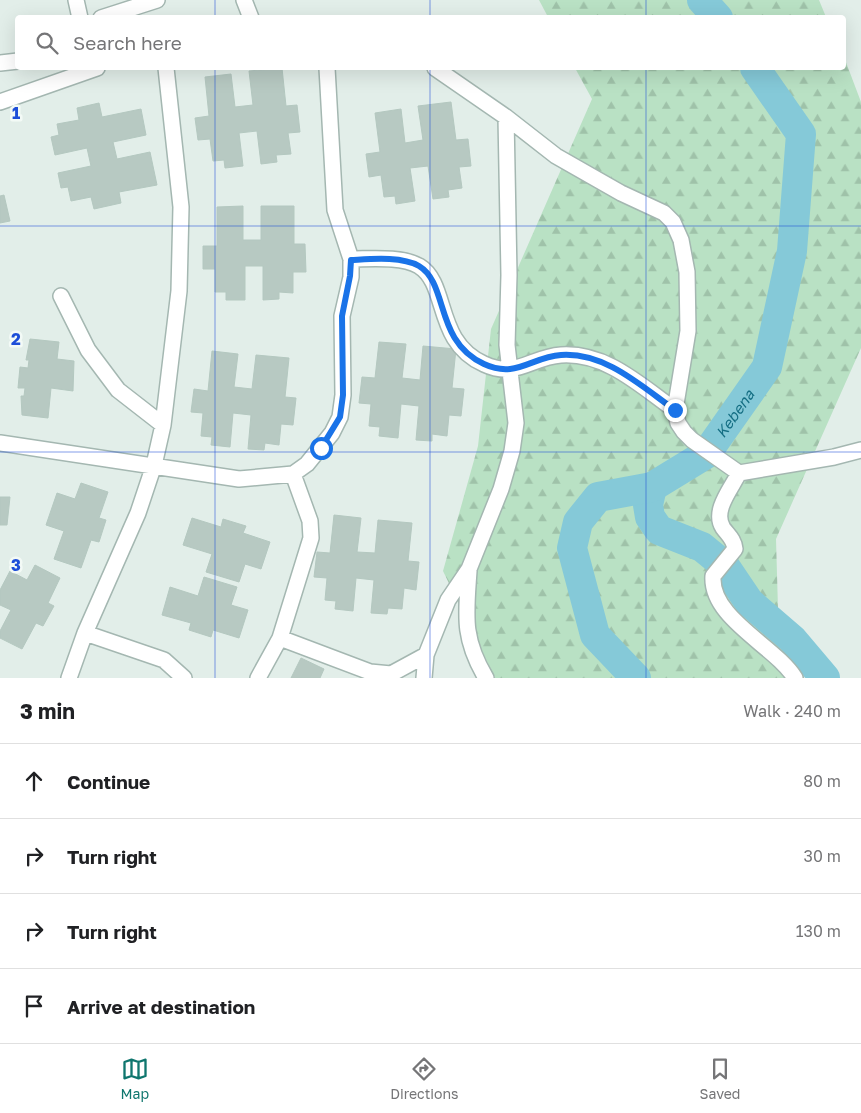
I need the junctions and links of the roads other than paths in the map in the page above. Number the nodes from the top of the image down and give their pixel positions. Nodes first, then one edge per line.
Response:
1 (76, 0) edge
2 (157, 0) edge
3 (244, 0) edge
4 (79, 15) edge
5 (110, 15) edge
6 (250, 15) edge
7 (15, 61) edge
8 (0, 63) edge
9 (91, 70) edge
10 (166, 70) edge
11 (327, 70) edge
12 (439, 70) edge
13 (0, 102) edge
14 (506, 116) junction
15 (351, 260) junction
16 (61, 296) dead end
17 (511, 371) junction
18 (675, 410) junction
19 (163, 425) junction
20 (0, 443) edge
21 (861, 450) edge
22 (154, 465) junction
23 (739, 473) junction
24 (293, 474) junction
25 (469, 569) junction
26 (85, 633) junction
27 (280, 638) junction
28 (426, 655) junction
29 (72, 677) edge
30 (184, 678) edge
31 (258, 678) edge
32 (424, 678) edge
33 (486, 678) edge
34 (795, 678) edge

1 - 4 street
2 - 5 street
3 - 6 street
7 - 8 street
9 - 13 street
10 - 19 street
11 - 15 street
12 - 14 street
14 - 17 street
14 - 18 street
15 - 17 street
15 - 24 street
16 - 19 street
17 - 18 street
17 - 25 street
18 - 23 street
19 - 22 street
20 - 22 street
21 - 23 street
22 - 24 street
22 - 26 street
23 - 34 street
24 - 27 street
25 - 28 street
25 - 33 street
26 - 29 street
26 - 30 street
27 - 28 street
27 - 31 street
28 - 32 street

